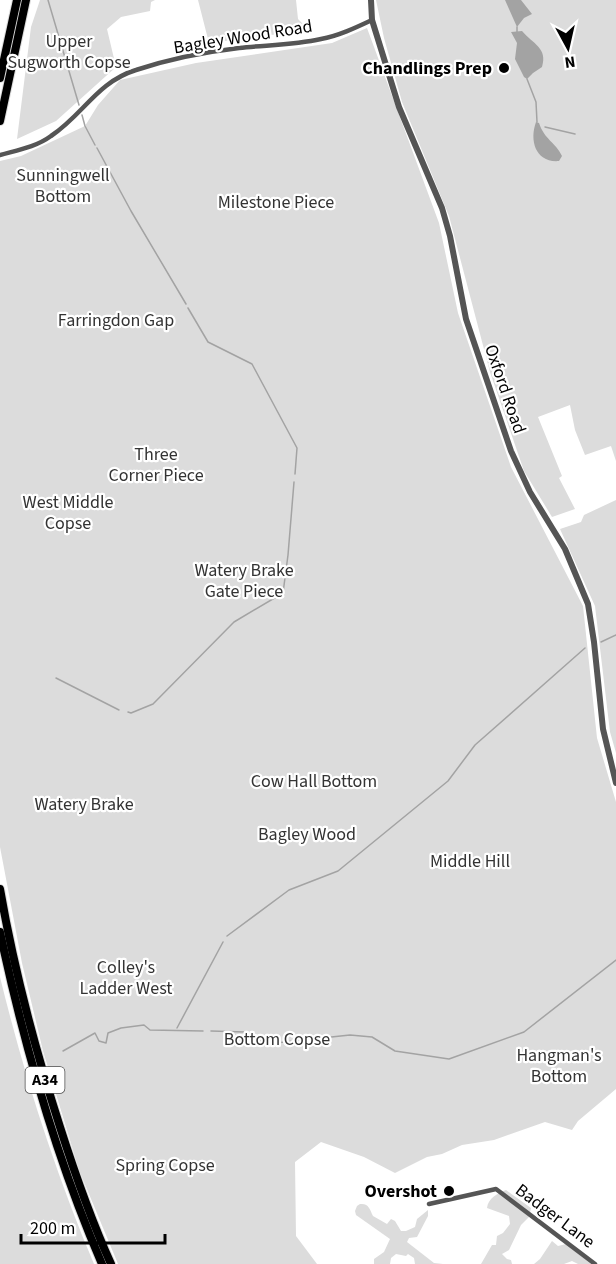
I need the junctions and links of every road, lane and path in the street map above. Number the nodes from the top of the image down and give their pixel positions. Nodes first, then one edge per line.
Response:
1 (17, 0) edge
2 (26, 0) edge
3 (370, 0) edge
4 (372, 20) junction
5 (0, 78) edge
6 (0, 121) edge
7 (0, 155) edge
8 (616, 783) edge
9 (0, 889) edge
10 (0, 932) edge
11 (429, 1204) dead end
12 (102, 1264) edge
13 (111, 1264) edge
14 (595, 1264) edge

1 - 5 highway
2 - 6 highway
3 - 4 street, Oxford Road
4 - 7 street, Bagley Wood Road
4 - 8 street, Oxford Road
9 - 13 highway, A34
10 - 12 highway, A34
11 - 14 street, Badger Lane

